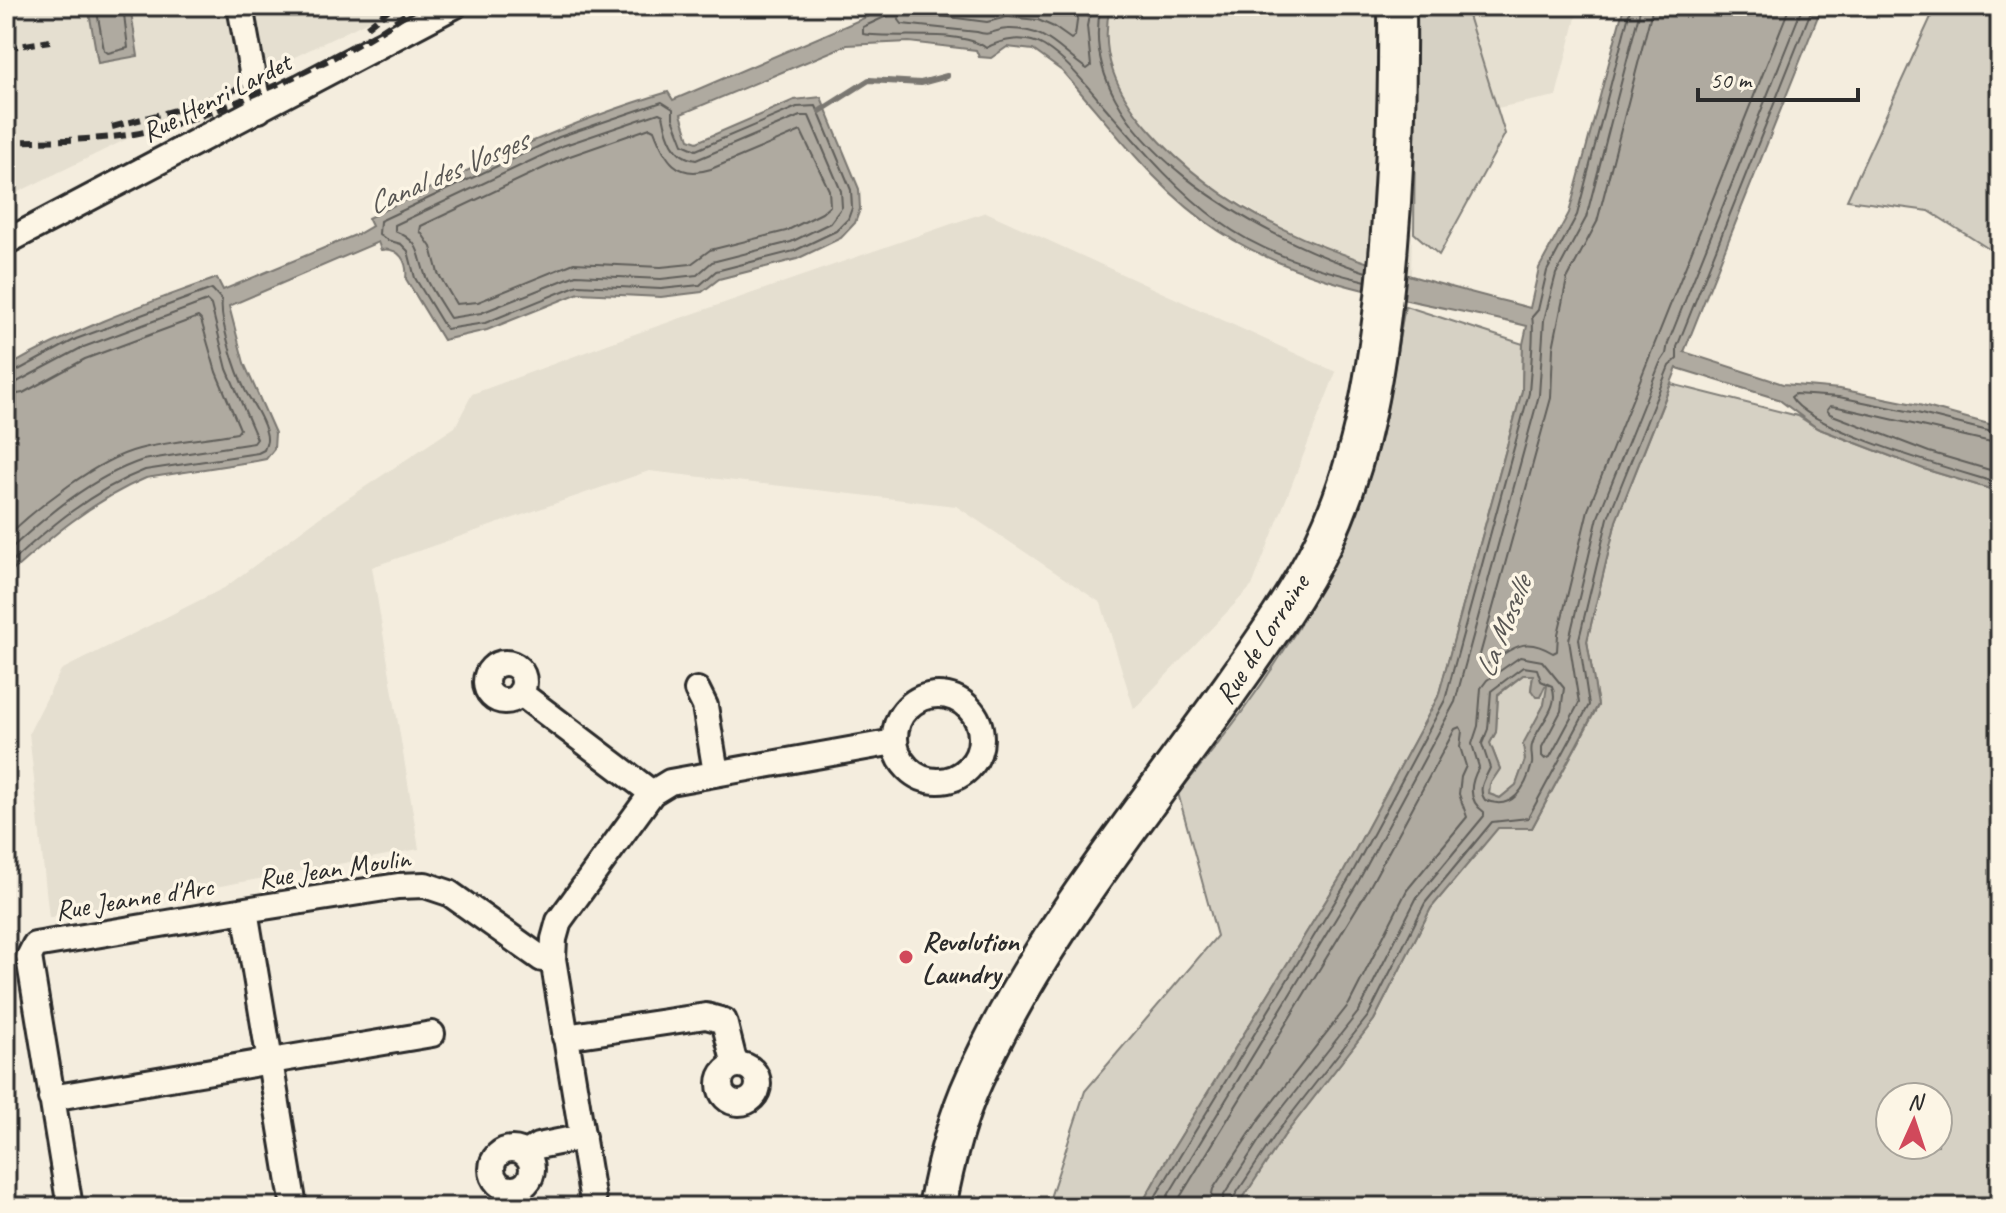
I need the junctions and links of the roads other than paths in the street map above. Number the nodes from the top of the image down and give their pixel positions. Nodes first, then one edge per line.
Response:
1 (240, 6) edge
2 (454, 6) edge
3 (1397, 6) edge
4 (259, 110) junction
5 (6, 242) edge
6 (697, 690) dead end
7 (520, 693) dead end
8 (894, 742) dead end
9 (716, 773) junction
10 (652, 793) junction
11 (245, 910) junction
12 (553, 959) junction
13 (432, 1034) dead end
14 (565, 1037) junction
15 (270, 1061) junction
16 (735, 1065) dead end
17 (51, 1098) junction
18 (583, 1137) junction
19 (525, 1154) dead end
20 (70, 1207) edge
21 (294, 1207) edge
22 (594, 1207) edge
23 (937, 1207) edge

1 - 4 street
2 - 4 street, Rue Henri Lardet
3 - 23 main road, Rue de Lorraine
4 - 5 street, Rue Henri Lardet
6 - 9 street
7 - 10 street
8 - 9 street
9 - 10 street
10 - 12 street
11 - 12 street, Rue Jean Moulin
11 - 15 street, Rue Jeanne d'Arc
11 - 17 street, Rue Jeanne d'Arc
12 - 14 street
13 - 15 street
14 - 16 street
14 - 18 street
15 - 17 street
15 - 21 street, Rue Jeanne d'Arc
17 - 20 street, Rue Jeanne d'Arc
18 - 19 street
18 - 22 street

